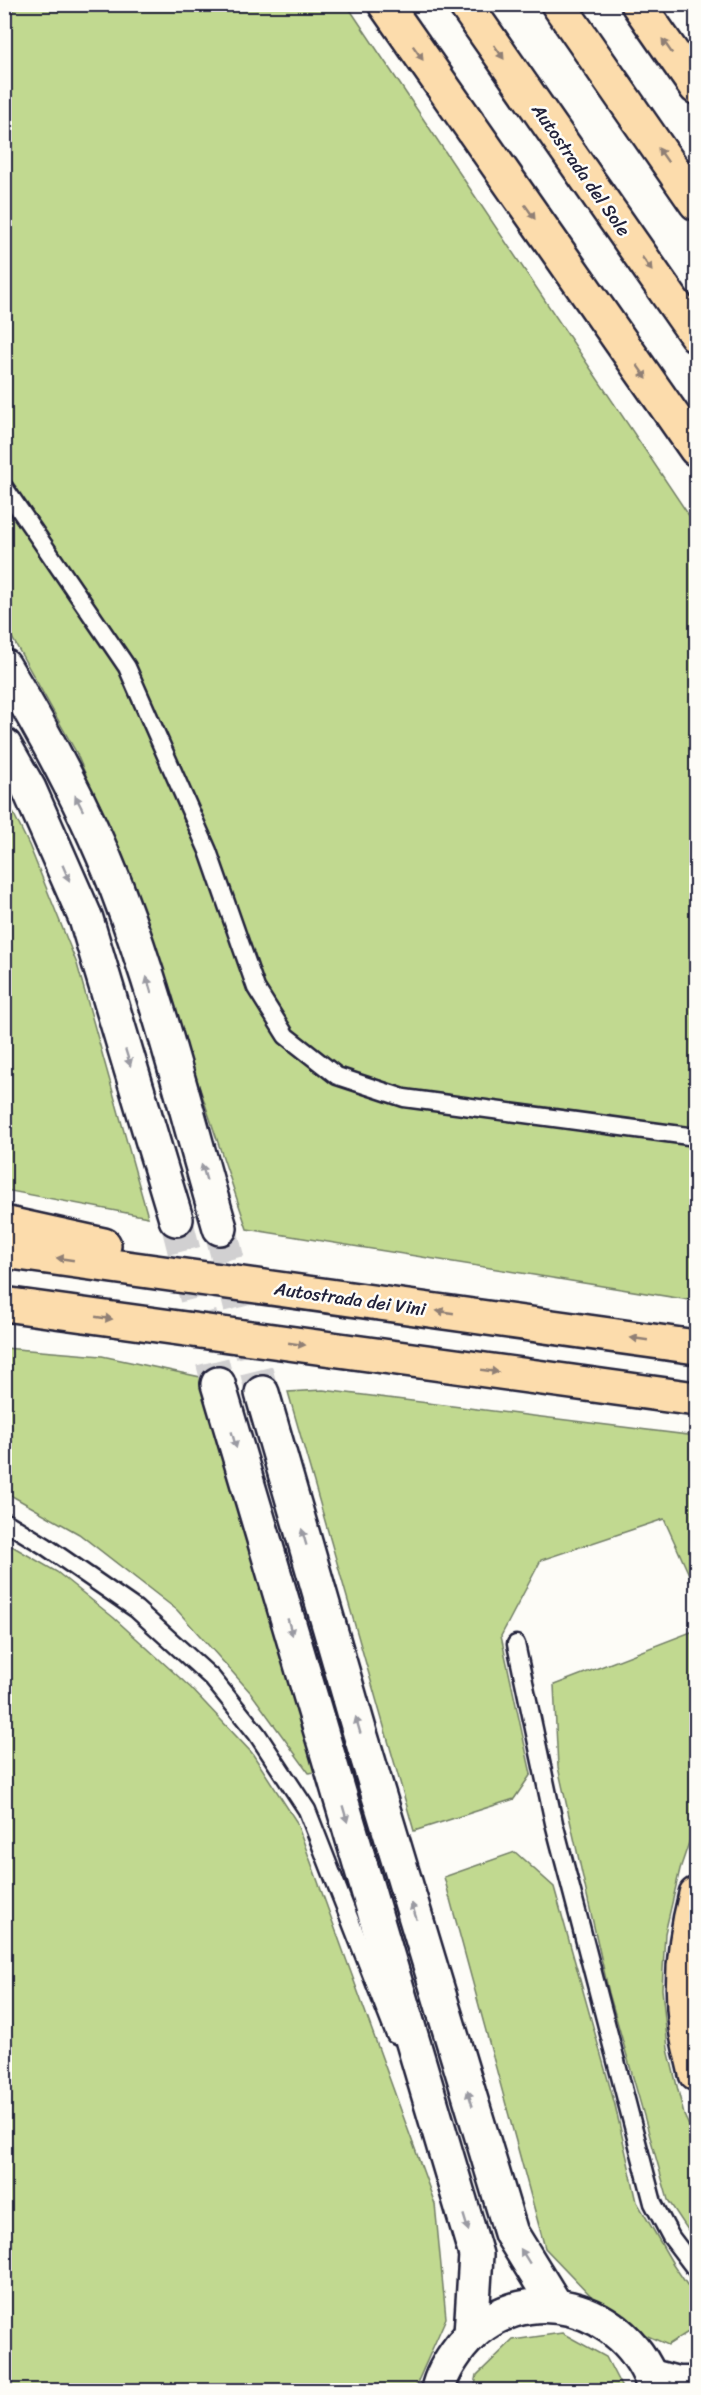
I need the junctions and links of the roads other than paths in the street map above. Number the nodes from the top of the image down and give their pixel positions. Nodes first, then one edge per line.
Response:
1 (385, 4) edge
2 (465, 4) edge
3 (558, 4) edge
4 (638, 4) edge
5 (696, 87) edge
6 (696, 203) edge
7 (696, 335) edge
8 (696, 449) edge
9 (4, 487) edge
10 (4, 666) edge
11 (4, 745) edge
12 (696, 1137) edge
13 (176, 1219) tunnel mouth
14 (4, 1223) edge
15 (220, 1228) tunnel mouth
16 (4, 1251) edge
17 (331, 1296) junction
18 (4, 1304) edge
19 (696, 1347) edge
20 (218, 1384) tunnel mouth
21 (262, 1393) tunnel mouth
22 (696, 1399) edge
23 (4, 1521) edge
24 (516, 1644) dead end
25 (696, 1894) edge
26 (696, 2074) edge
27 (451, 2176) junction
28 (696, 2270) edge
29 (556, 2306) junction
30 (471, 2334) junction
31 (696, 2375) edge
32 (650, 2378) edge
33 (438, 2391) edge
34 (674, 2391) edge

1 -> 8 highway
2 -> 7 highway, Autostrada del Sole
6 -> 3 highway
5 -> 4 highway
9 - 12 lane
15 -> 10 main road
11 -> 13 main road
14 - 17 highway
17 -> 16 highway, Autostrada dei Vini
19 -> 17 highway, Autostrada dei Vini
18 -> 22 highway
20 -> 27 main road
29 -> 21 main road
23 - 27 lane
24 - 28 lane
25 - 26 highway
27 -> 30 main road
29 - 30 main road
29 - 32 main road
30 - 33 main road
31 - 32 lane
31 - 34 lane

